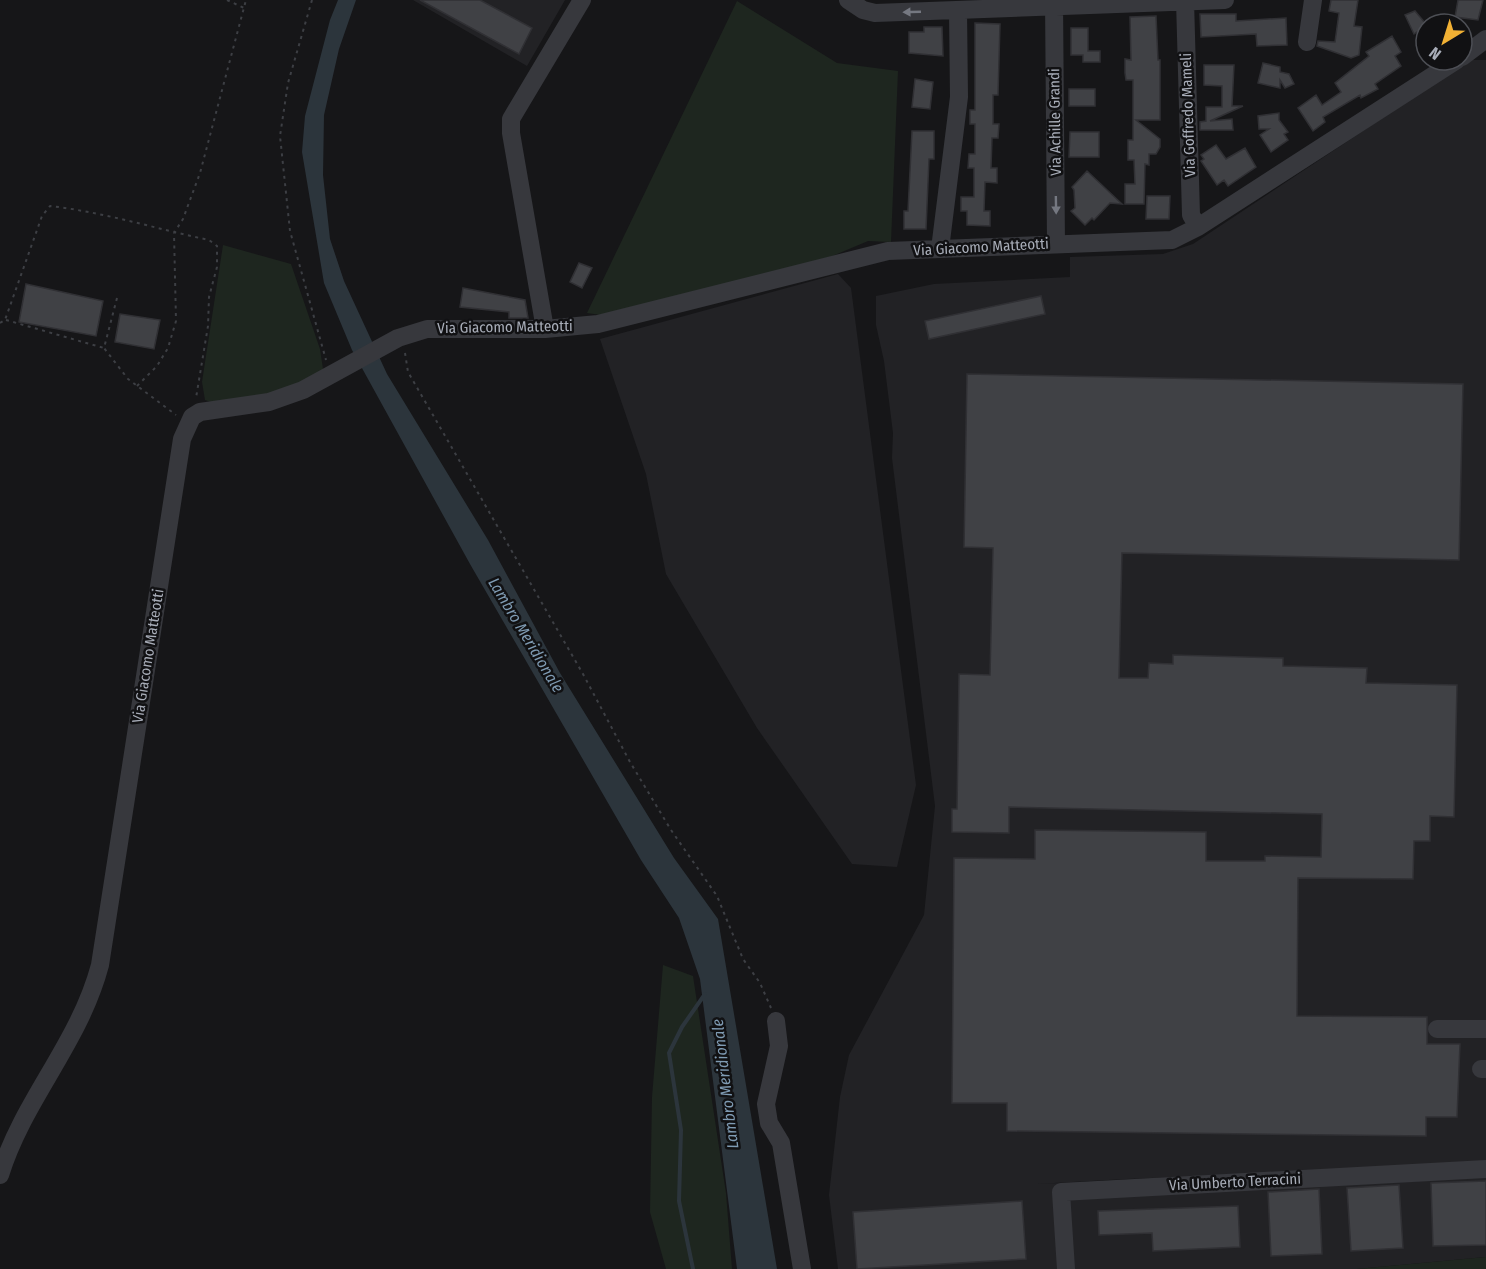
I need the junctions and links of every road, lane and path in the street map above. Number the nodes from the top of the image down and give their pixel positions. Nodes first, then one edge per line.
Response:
1 (226, 0) edge
2 (246, 0) edge
3 (312, 0) edge
4 (582, 0) edge
5 (848, 0) edge
6 (1225, 0) edge
7 (1313, 0) edge
8 (1185, 1) edge
9 (1054, 3) edge
10 (244, 8) junction
11 (958, 10) junction
12 (1486, 39) edge
13 (1307, 42) dead end
14 (1474, 50) edge
15 (1443, 72) edge
16 (1198, 227) junction
17 (174, 233) junction
18 (1056, 244) junction
19 (940, 249) junction
20 (117, 298) dead end
21 (5, 320) junction
22 (0, 323) edge
23 (545, 329) junction
24 (406, 335) junction
25 (104, 348) junction
26 (327, 378) junction
27 (137, 386) junction
28 (190, 421) junction
29 (776, 1021) joint
30 (1437, 1029) dead end
31 (1486, 1029) edge
32 (1486, 1169) edge
33 (0, 1175) edge
34 (802, 1269) edge
35 (1066, 1269) edge

1 - 10 path
2 - 10 path
3 - 26 path
4 - 23 street
11 -> 5 street
6 - 8 street
7 - 13 street
8 - 9 street
8 - 16 street, Via Goffredo Mameli
9 - 11 street
9 -> 18 street, Via Achille Grandi
10 - 17 path
11 - 19 street
12 - 14 street, Via Giacomo Matteotti
15 - 16 street, Via Giacomo Matteotti
16 - 18 street, Via Giacomo Matteotti
17 - 21 path
17 - 27 path
17 - 28 path
18 - 19 street, Via Giacomo Matteotti
19 - 23 street, Via Giacomo Matteotti
20 - 25 path
21 - 22 path
21 - 25 path
23 - 24 street, Via Giacomo Matteotti
24 - 26 street, Via Giacomo Matteotti
24 - 29 path
25 - 27 path
26 - 28 street, Via Giacomo Matteotti
27 - 28 path
28 - 33 street, Via Giacomo Matteotti
29 - 34 street
30 - 31 street
32 - 35 street, Via Umberto Terracini

